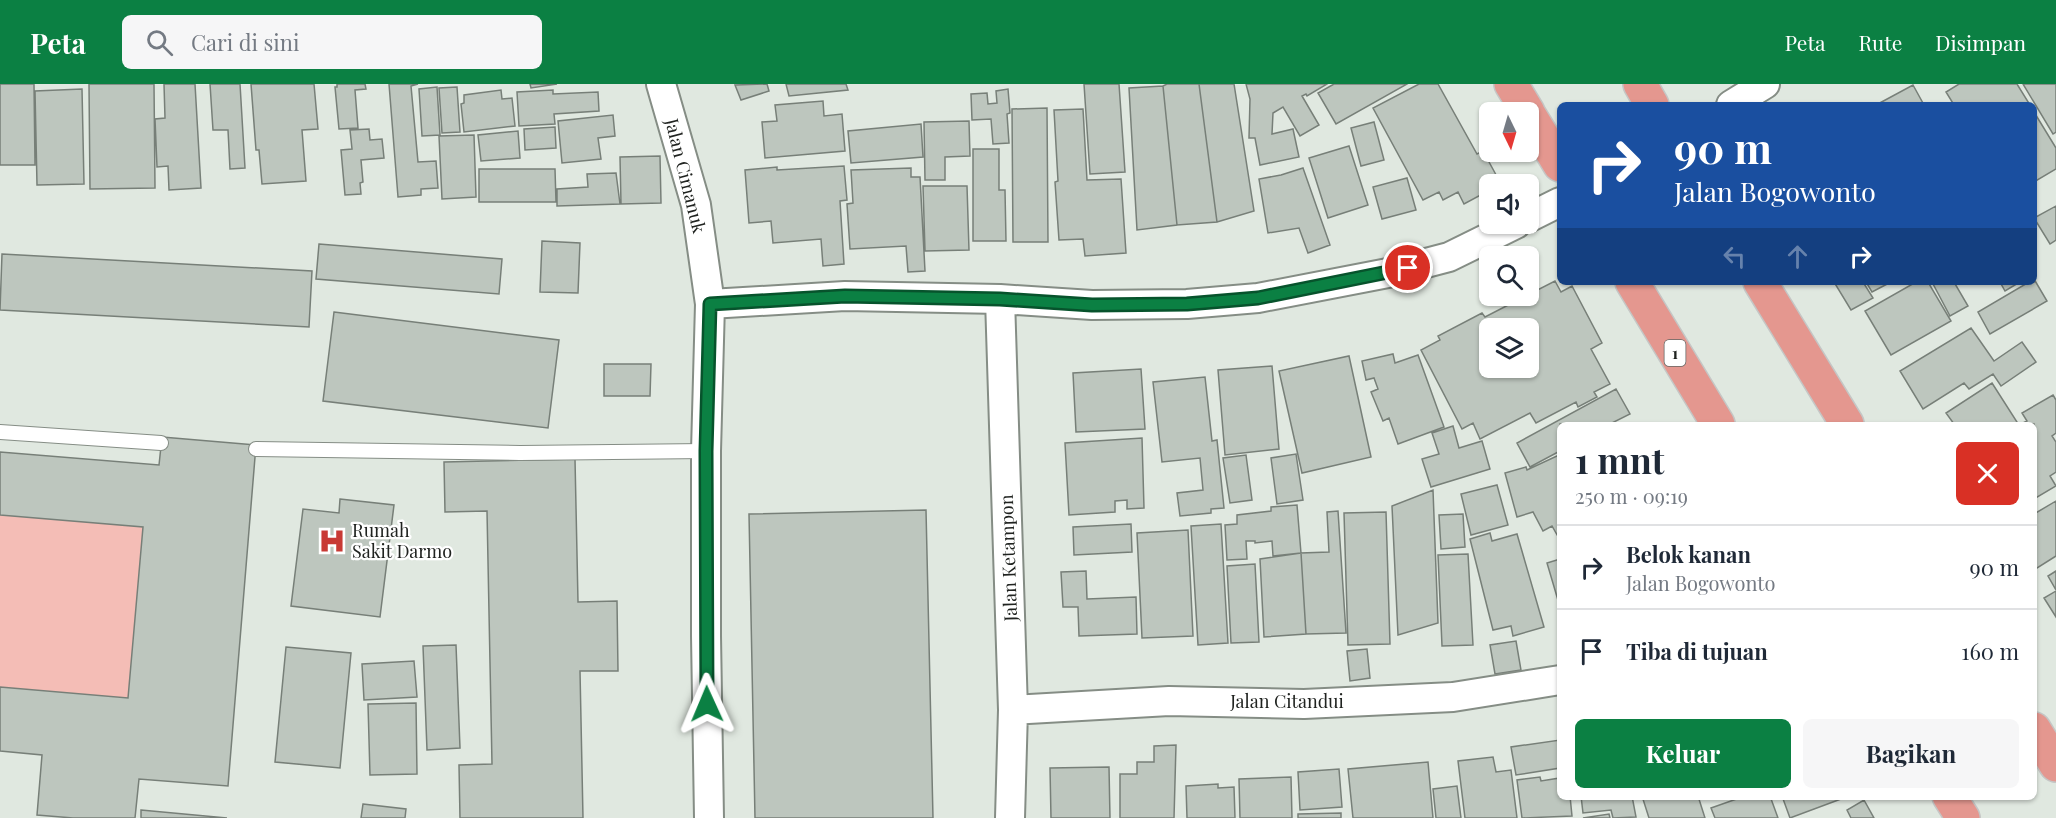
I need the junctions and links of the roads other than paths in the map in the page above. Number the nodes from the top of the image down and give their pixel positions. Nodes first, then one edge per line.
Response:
1 (661, 84) edge
2 (1511, 84) edge
3 (1765, 84) edge
4 (1522, 102) edge
5 (1736, 102) edge
6 (1539, 130) edge
7 (1557, 156) edge
8 (1557, 204) edge
9 (1539, 212) edge
10 (1496, 234) edge
11 (1634, 285) edge
12 (1762, 285) edge
13 (1000, 299) junction
14 (710, 304) junction
15 (1718, 422) edge
16 (1846, 422) edge
17 (0, 432) edge
18 (161, 443) dead end
19 (256, 449) dead end
20 (706, 451) junction
21 (1557, 680) edge
22 (1013, 710) junction
23 (2037, 734) edge
24 (2056, 765) edge
25 (1952, 800) edge
26 (709, 818) edge
27 (1010, 818) edge
28 (1963, 818) edge

1 - 14 street, Jalan Cimanuk
2 - 4 highway
3 - 5 street
6 - 7 highway
8 - 9 street
10 - 13 street
11 - 15 highway, 1
12 - 16 highway
13 - 14 street
13 - 22 street, Jalan Ketampon
14 - 20 street, Jalan Cimanuk
17 - 18 lane
19 - 20 lane
20 - 26 street, Jalan Cimanuk
21 - 22 street, Jalan Citandui
22 - 27 street, Jalan Ketampon
23 - 24 highway
25 - 28 highway

